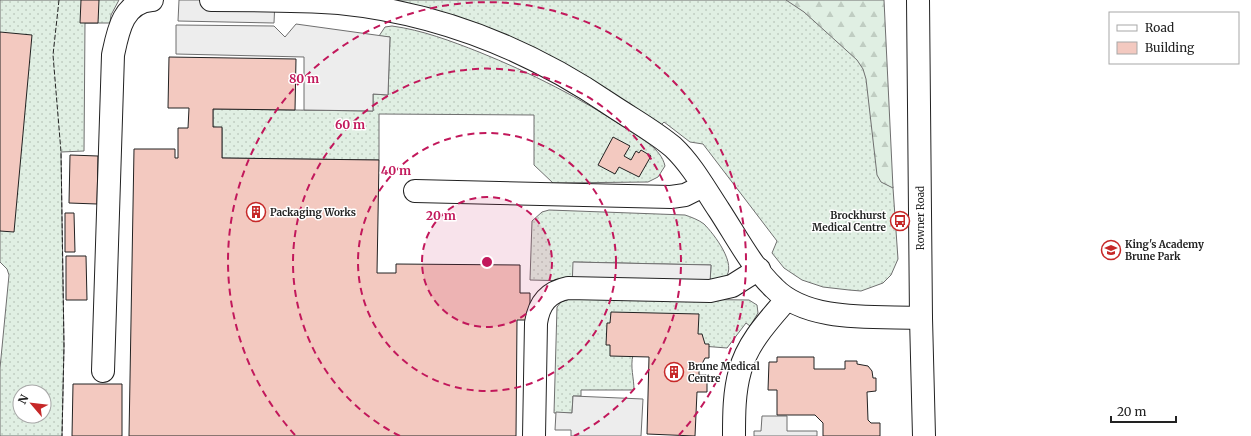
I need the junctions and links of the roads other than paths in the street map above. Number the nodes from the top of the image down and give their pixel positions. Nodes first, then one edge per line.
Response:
1 (152, 0) edge
2 (210, 0) edge
3 (918, 0) edge
4 (703, 186) junction
5 (415, 190) dead end
6 (759, 269) junction
7 (787, 299) junction
8 (921, 318) junction
9 (103, 371) dead end
10 (534, 436) edge
11 (734, 436) edge
12 (924, 436) edge

1 - 9 main road
2 - 4 main road
3 - 8 main road, Rowner Road
4 - 5 main road
4 - 6 main road
6 - 7 main road
6 - 10 main road
7 - 8 main road
7 - 11 main road
8 - 12 main road, Rowner Road

